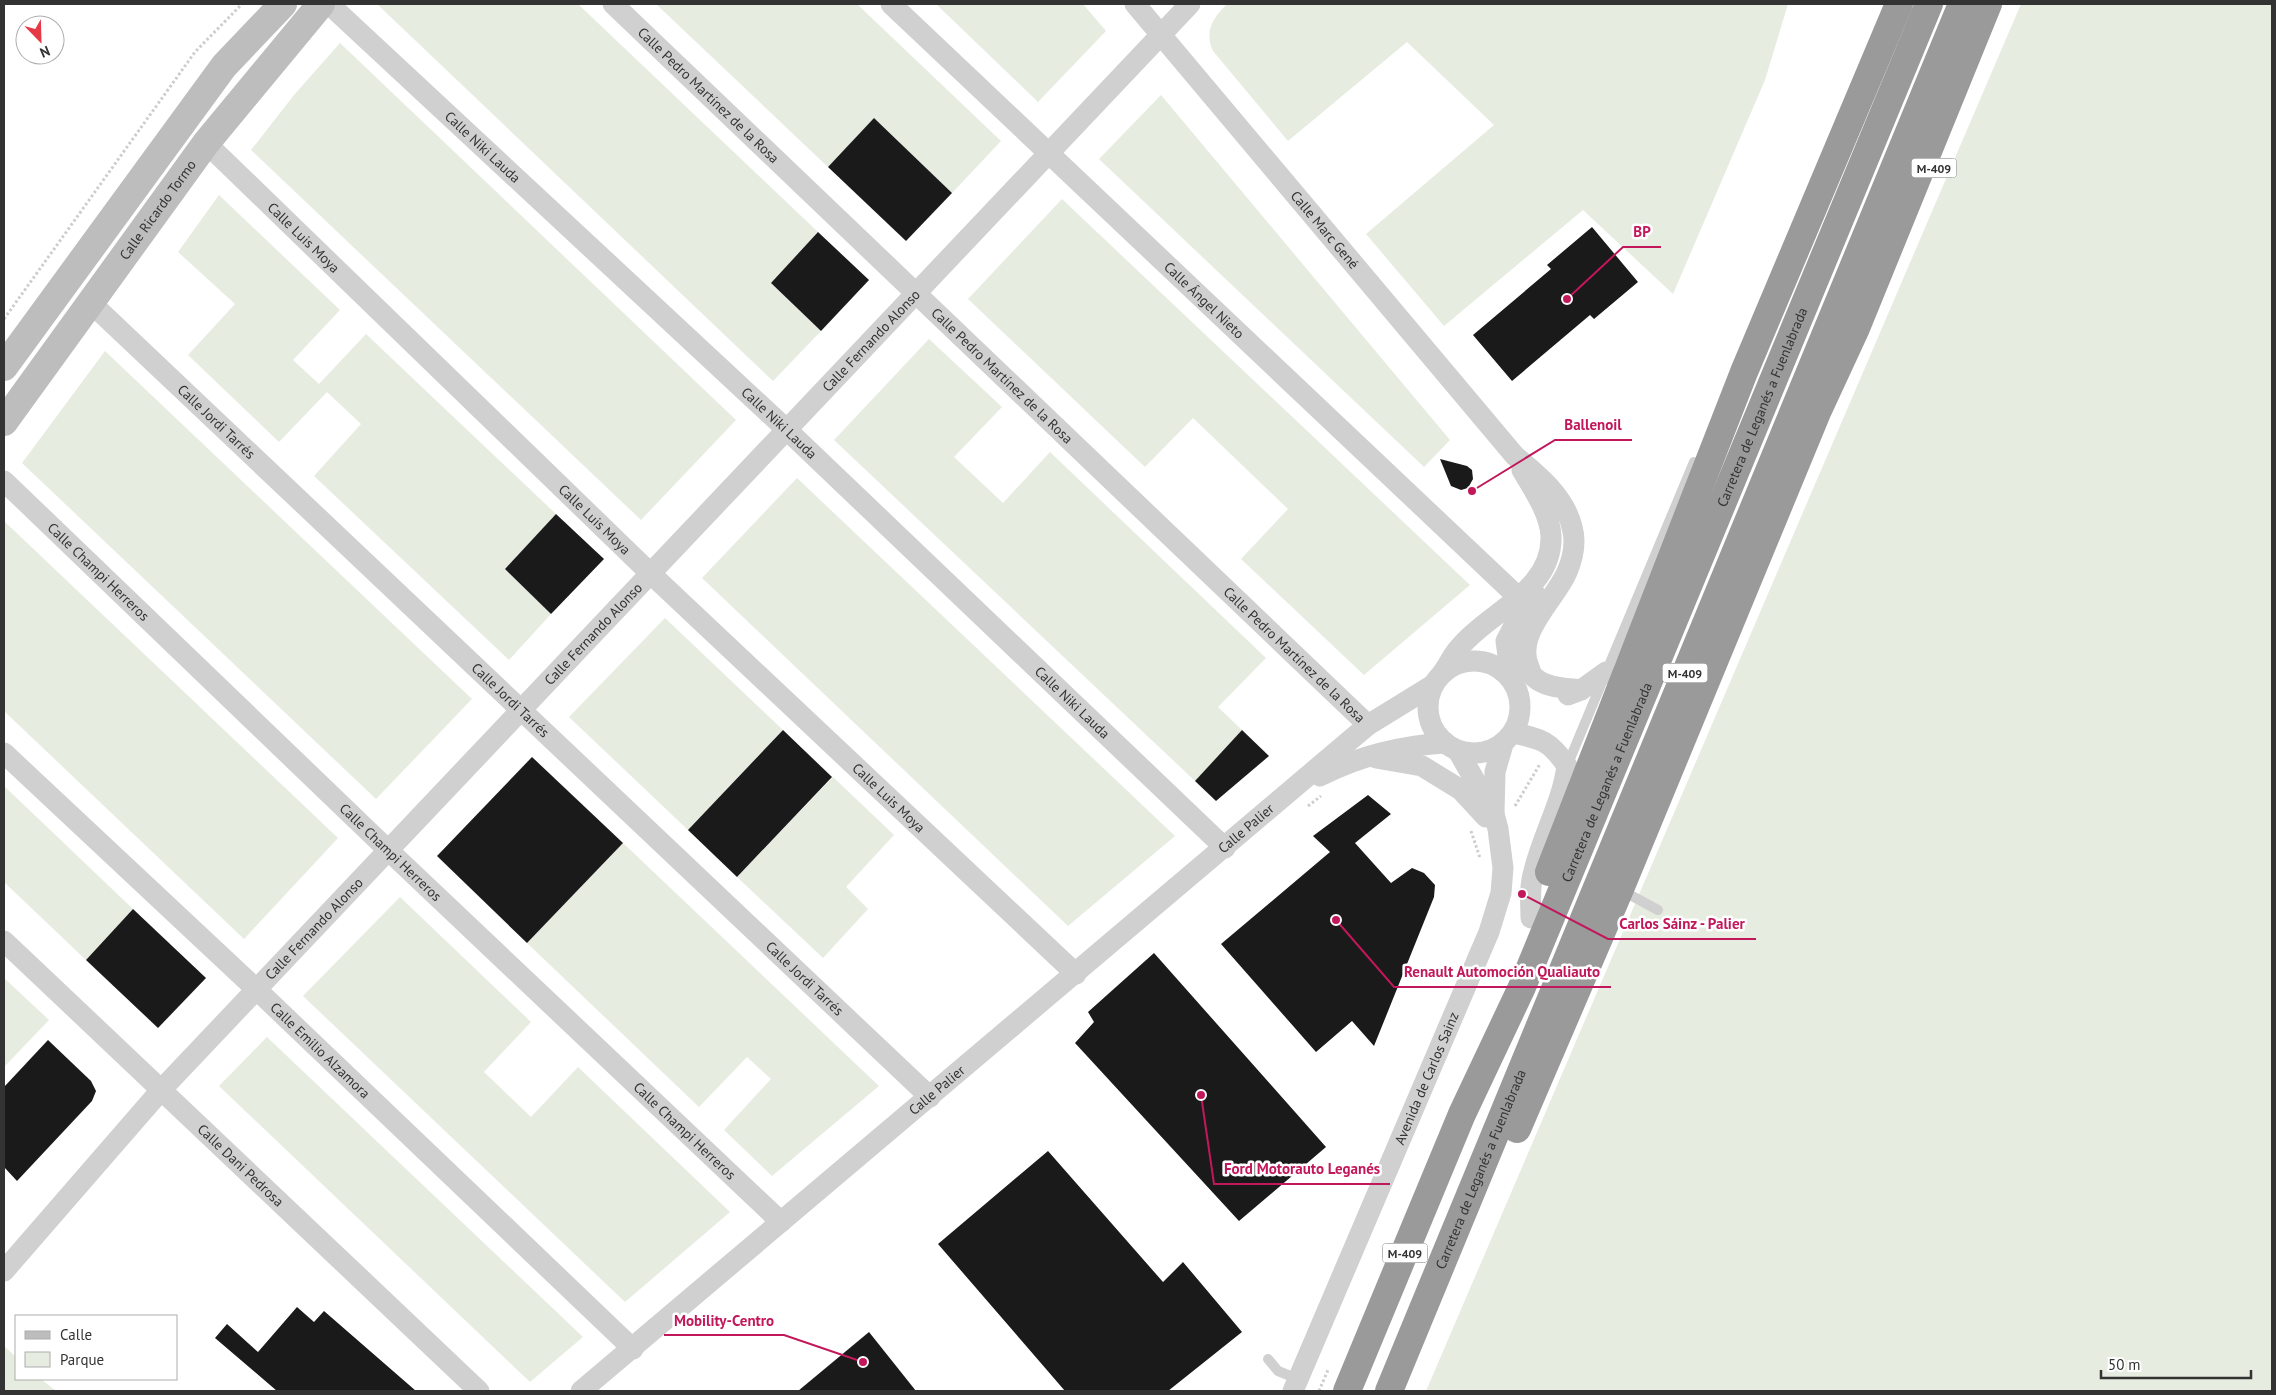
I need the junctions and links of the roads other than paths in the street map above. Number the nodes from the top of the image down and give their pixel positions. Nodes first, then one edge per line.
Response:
1 (283, 4) edge
2 (321, 4) edge
3 (329, 4) edge
4 (613, 4) edge
5 (891, 4) edge
6 (1135, 4) edge
7 (1190, 4) edge
8 (1885, 4) edge
9 (1899, 4) edge
10 (1930, 4) edge
11 (1962, 4) edge
12 (1988, 4) edge
13 (2002, 4) edge
14 (1161, 34) junction
15 (1842, 138) junction
16 (206, 143) junction
17 (1049, 152) junction
18 (916, 292) junction
19 (90, 302) junction
20 (1856, 328) junction
21 (4, 367) edge
22 (1744, 372) junction
23 (4, 422) edge
24 (1710, 428) dead end
25 (786, 429) junction
26 (1698, 454) dead end
27 (1515, 456) junction
28 (4, 481) edge
29 (1549, 488) junction
30 (650, 573) junction
31 (1518, 597) junction
32 (1606, 672) junction
33 (1438, 679) junction
34 (1514, 684) junction
35 (1581, 690) junction
36 (521, 709) junction
37 (1368, 725) junction
38 (1508, 738) junction
39 (1451, 747) junction
40 (4, 754) edge
41 (1369, 756) junction
42 (1568, 766) junction
43 (1293, 789) junction
44 (1496, 822) junction
45 (1225, 848) junction
46 (388, 850) junction
47 (1620, 890) junction
48 (1658, 910) dead end
49 (1531, 918) junction
50 (4, 940) edge
51 (1076, 974) junction
52 (256, 989) junction
53 (162, 1089) junction
54 (930, 1097) junction
55 (1462, 1114) junction
56 (782, 1222) junction
57 (4, 1271) edge
58 (1409, 1342) junction
59 (632, 1349) junction
60 (1268, 1359) dead end
61 (1296, 1385) edge
62 (479, 1391) edge
63 (582, 1391) edge
64 (1347, 1391) edge
65 (1389, 1391) edge

1 - 21 street
2 - 16 street, Calle Ricardo Tormo
3 - 25 street, Calle Niki Lauda
4 - 18 street, Calle Pedro Martínez de la Rosa
5 - 17 street, Calle Ángel Nieto
6 - 14 street, Calle Marc Gené
7 - 14 street, Calle Fernando Alonso
8 - 15 highway, M-409
9 - 15 highway, M-409
10 - 55 highway, Carretera de Leganés a Fuenlabrada / M-409
11 - 58 highway, Carretera de Leganés a Fuenlabrada / M-409
12 - 20 highway, M-409
13 - 20 highway, M-409
14 - 17 street, Calle Fernando Alonso
14 - 27 street, Calle Marc Gené
15 - 22 highway, M-409
16 - 19 street, Calle Ricardo Tormo
16 - 30 street, Calle Luis Moya
17 - 18 street, Calle Fernando Alonso
17 - 31 street, Calle Ángel Nieto
18 - 25 street, Calle Fernando Alonso
18 - 37 street, Calle Pedro Martínez de la Rosa
19 - 23 street, Calle Ricardo Tormo
19 - 36 street, Calle Jordi Tarrés
20 - 47 highway, M-409
22 - 24 lane
22 - 49 highway, M-409
25 - 30 street, Calle Fernando Alonso
25 - 45 street, Calle Niki Lauda
26 - 32 lane
27 - 29 street
27 - 31 street, Calle Palier
28 - 46 street, Calle Champi Herreros
29 - 34 street
29 - 35 street
30 - 36 street, Calle Fernando Alonso
30 - 51 street, Calle Luis Moya
31 - 33 street, Calle Palier
32 - 35 street
32 - 42 lane
33 - 34 street
33 - 37 street, Calle Palier
33 - 39 street
34 - 35 street
34 - 38 street
36 - 46 street, Calle Fernando Alonso
36 - 54 street, Calle Jordi Tarrés
37 - 43 street, Calle Palier
38 - 39 street
38 - 42 street
38 - 44 street, Avenida de Carlos Sainz
39 - 41 street, Calle Palier
39 - 44 street, Avenida de Carlos Sainz
40 - 52 street, Calle Emilio Alzamora
41 - 43 street, Calle Palier
41 - 44 street
42 - 49 street
43 - 45 street, Calle Palier
44 - 61 street, Avenida de Carlos Sainz
45 - 51 street, Calle Palier
46 - 52 street, Calle Fernando Alonso
46 - 56 street, Calle Champi Herreros
47 - 48 lane
47 - 58 highway, M-409
49 - 55 highway, M-409
50 - 53 street, Calle Dani Pedrosa
51 - 54 street, Calle Palier
52 - 53 street, Calle Fernando Alonso
52 - 59 street, Calle Emilio Alzamora
53 - 57 street, Calle Fernando Alonso
53 - 62 street, Calle Dani Pedrosa
54 - 56 street, Calle Palier
55 - 64 highway, Carretera de Leganés a Fuenlabrada / M-409
56 - 59 street, Calle Palier
58 - 65 highway, Carretera de Leganés a Fuenlabrada / M-409
59 - 63 street, Calle Palier
60 - 61 lane

